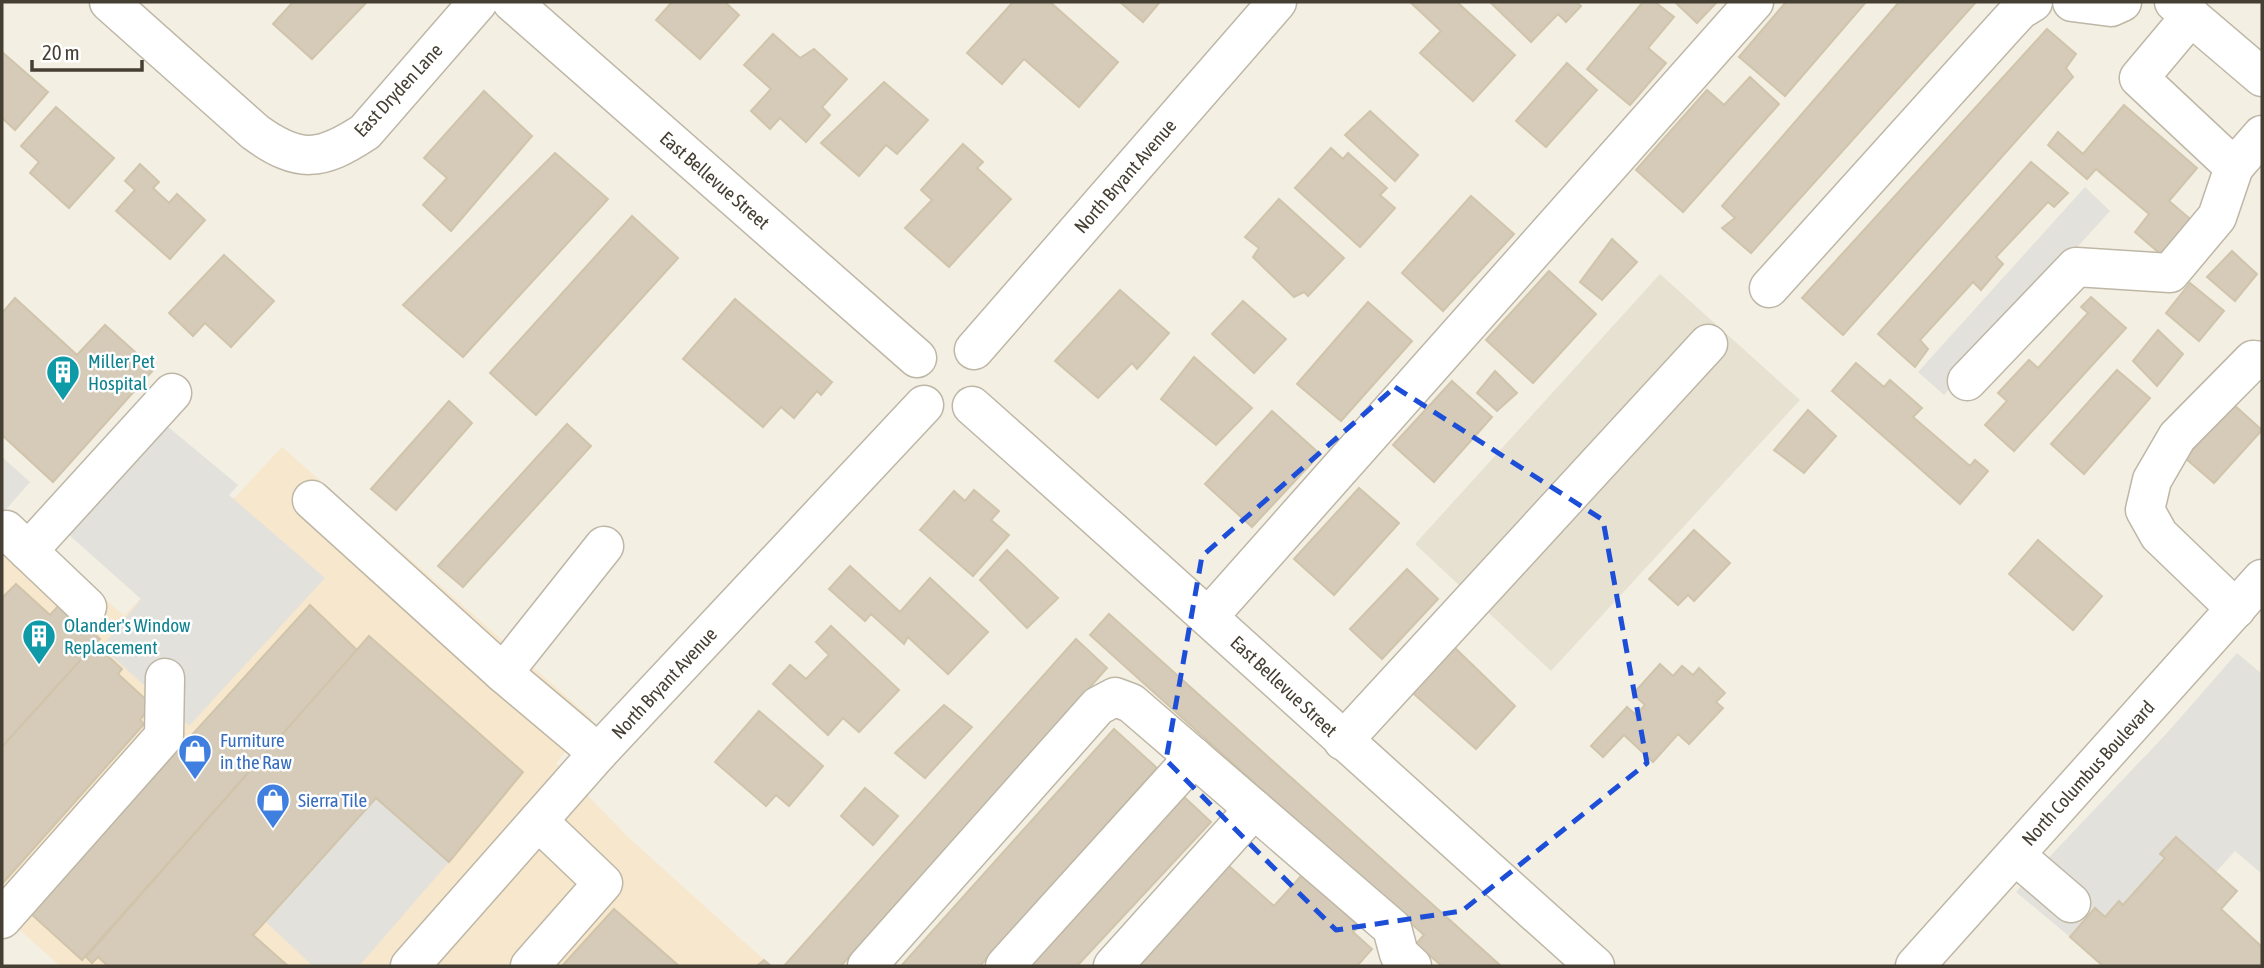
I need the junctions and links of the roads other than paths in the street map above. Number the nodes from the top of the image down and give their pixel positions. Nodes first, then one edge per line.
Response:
1 (108, 2) edge
2 (478, 2) edge
3 (1277, 2) edge
4 (1754, 2) edge
5 (2072, 2) edge
6 (2122, 2) edge
7 (2028, 3) edge
8 (529, 7) edge
9 (2183, 9) edge
10 (2257, 61) edge
11 (2262, 135) edge
12 (2234, 167) junction
13 (1769, 288) dead end
14 (1708, 344) dead end
15 (974, 350) junction
16 (917, 358) junction
17 (2262, 361) edge
18 (1967, 381) dead end
19 (172, 393) dead end
20 (924, 405) junction
21 (972, 406) junction
22 (312, 500) dead end
23 (604, 546) dead end
24 (2262, 579) edge
25 (87, 607) dead end
26 (2235, 609) junction
27 (1209, 616) junction
28 (503, 673) junction
29 (165, 678) dead end
30 (1343, 741) junction
31 (598, 753) junction
32 (1194, 757) junction
33 (1254, 809) junction
34 (538, 821) junction
35 (2015, 855) junction
36 (2071, 902) dead end
37 (2, 919) edge
38 (410, 966) edge
39 (530, 966) edge
40 (867, 966) edge
41 (1005, 966) edge
42 (1113, 966) edge
43 (1412, 966) edge
44 (1595, 966) edge
45 (1915, 966) edge

1 - 2 street, East Dryden Lane
3 - 15 street, North Bryant Avenue
4 - 27 street
5 - 6 street
7 - 13 street
8 - 16 street, East Bellevue Street
9 - 10 street
9 - 12 street
11 - 12 street
12 - 18 street
14 - 30 street
15 - 16 street
15 - 21 street
16 - 20 street
17 - 26 street
19 - 25 street
20 - 21 street
20 - 31 street, North Bryant Avenue
21 - 27 street, East Bellevue Street
22 - 28 street
23 - 28 street
24 - 26 street, North Columbus Boulevard
26 - 35 street, North Columbus Boulevard
27 - 30 street, East Bellevue Street
28 - 31 street
29 - 37 street
30 - 44 street, East Bellevue Street
31 - 34 street, North Bryant Avenue
32 - 33 street
32 - 40 street
32 - 41 street
33 - 42 street
33 - 43 street
34 - 38 street, North Bryant Avenue
34 - 39 street
35 - 36 street
35 - 45 street, North Columbus Boulevard

